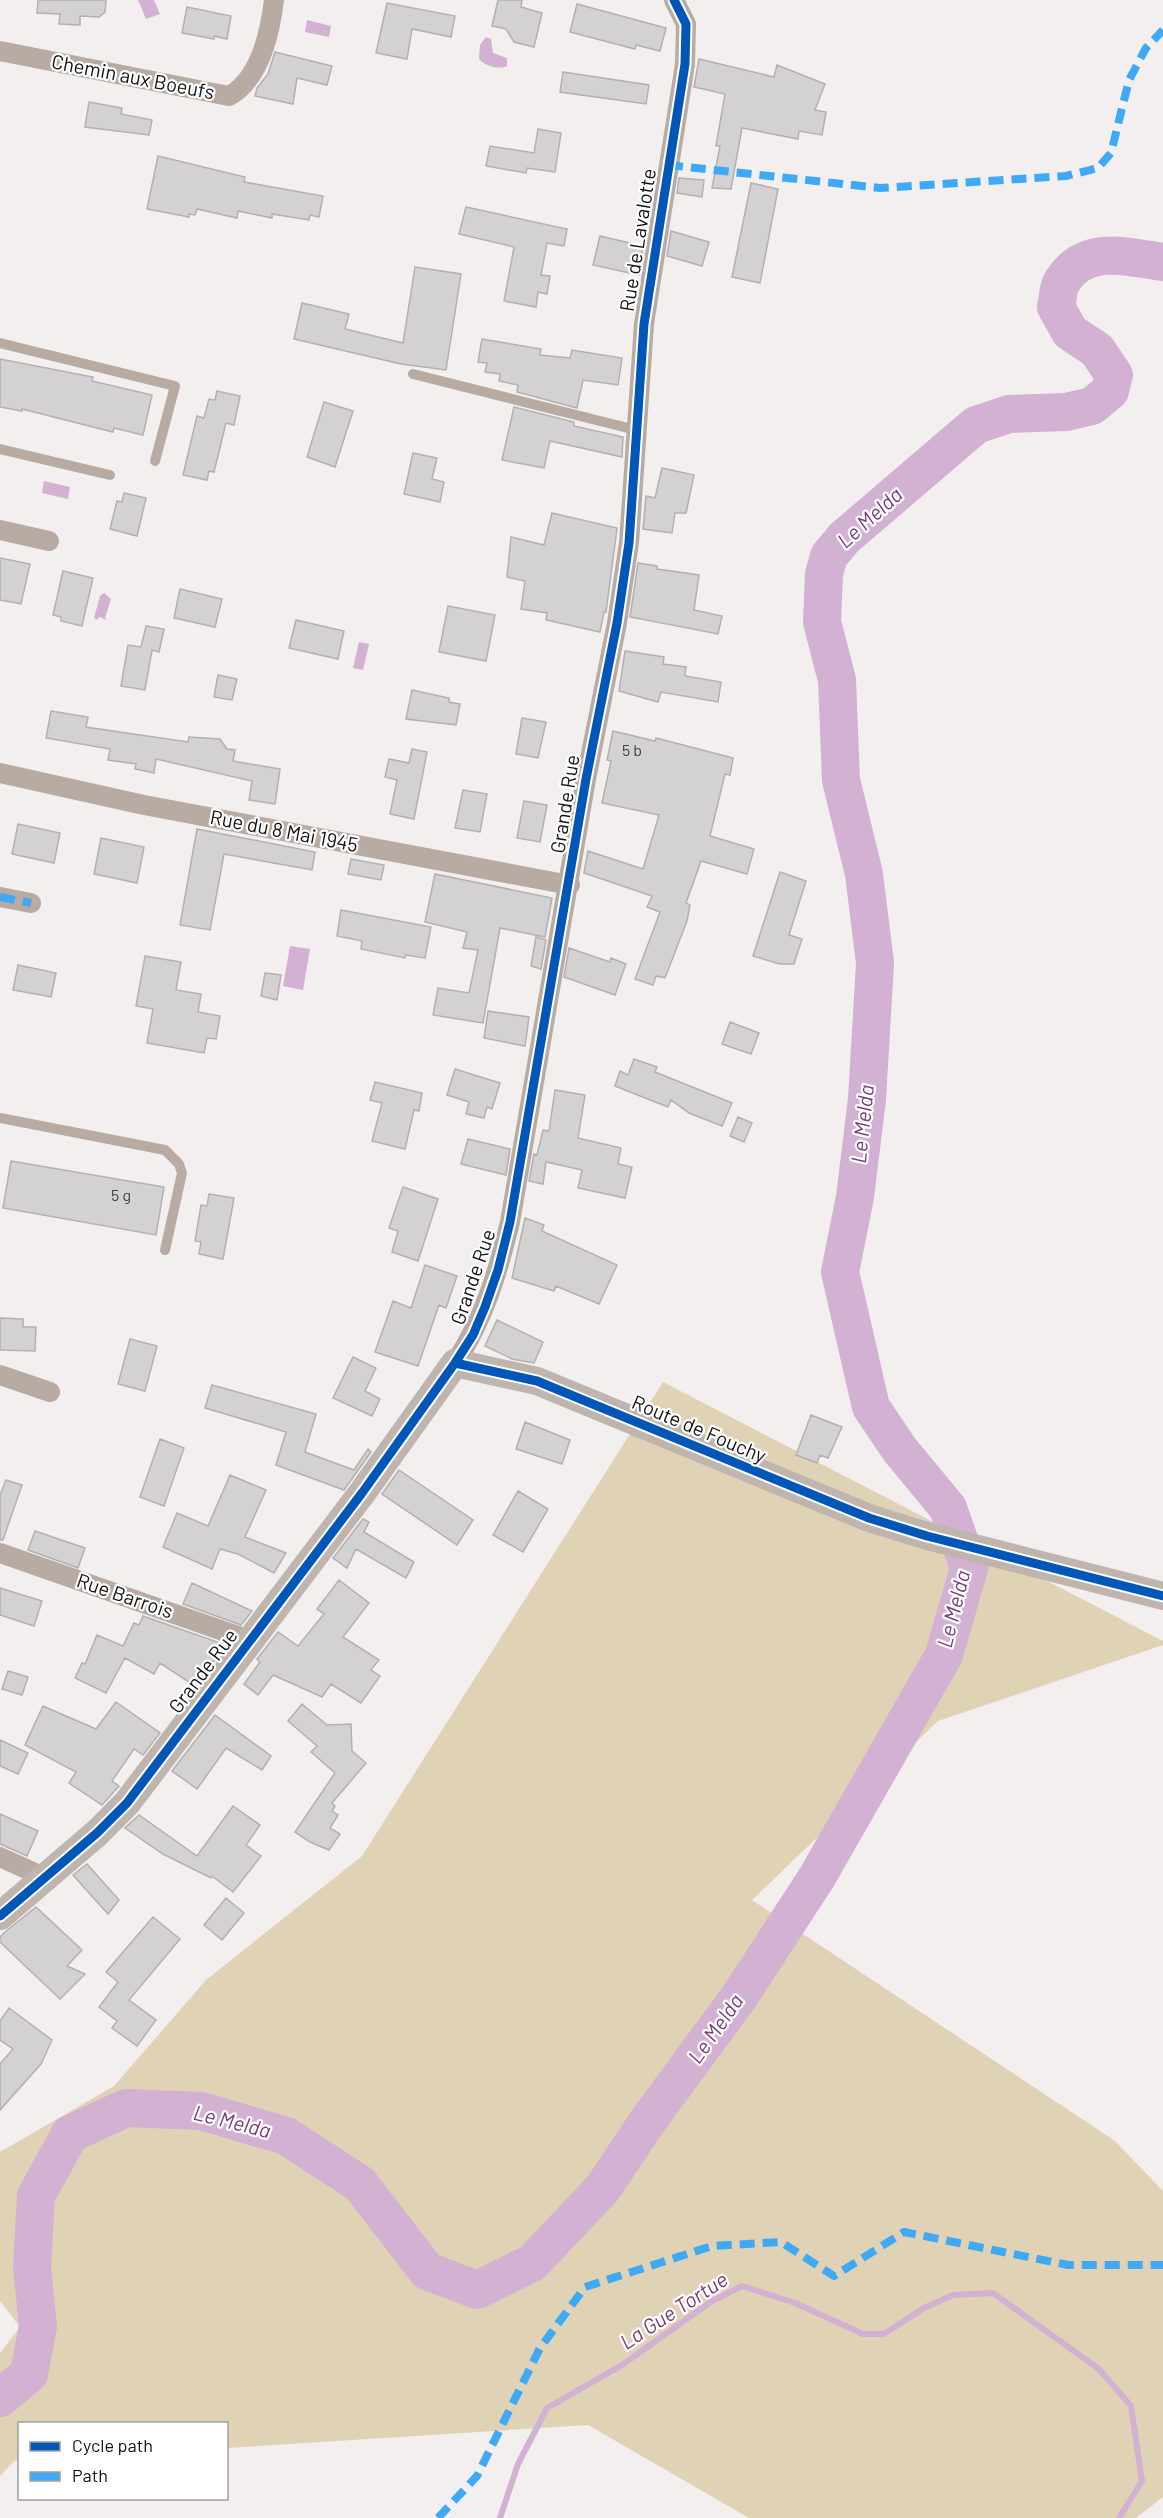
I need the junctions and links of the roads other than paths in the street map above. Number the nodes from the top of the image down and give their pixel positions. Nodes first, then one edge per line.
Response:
1 (274, 0) edge
2 (674, 0) edge
3 (0, 51) edge
4 (0, 343) edge
5 (413, 374) dead end
6 (636, 430) junction
7 (0, 449) edge
8 (155, 461) dead end
9 (110, 475) dead end
10 (632, 490) joint
11 (0, 530) edge
12 (49, 541) dead end
13 (0, 774) edge
14 (570, 885) junction
15 (0, 897) edge
16 (31, 903) dead end
17 (0, 1118) edge
18 (165, 1250) dead end
19 (456, 1363) junction
20 (0, 1375) edge
21 (50, 1392) dead end
22 (0, 1552) edge
23 (1163, 1596) edge
24 (249, 1640) junction
25 (0, 1857) edge
26 (44, 1877) junction
27 (0, 1916) edge

1 - 3 street, Chemin aux Boeufs
2 - 6 street, Rue de Lavalotte
4 - 8 lane
5 - 6 lane
6 - 10 street, Rue de Lavalotte
7 - 9 lane
10 - 14 street, Grande Rue
11 - 12 street
13 - 14 street, Rue du 8 Mai 1945
14 - 19 street, Grande Rue
15 - 16 street
17 - 18 lane
19 - 23 street, Route de Fouchy
19 - 24 street, Grande Rue
20 - 21 street
22 - 24 street, Rue Barrois
24 - 26 street, Grande Rue
25 - 26 street
26 - 27 street, Grande Rue

